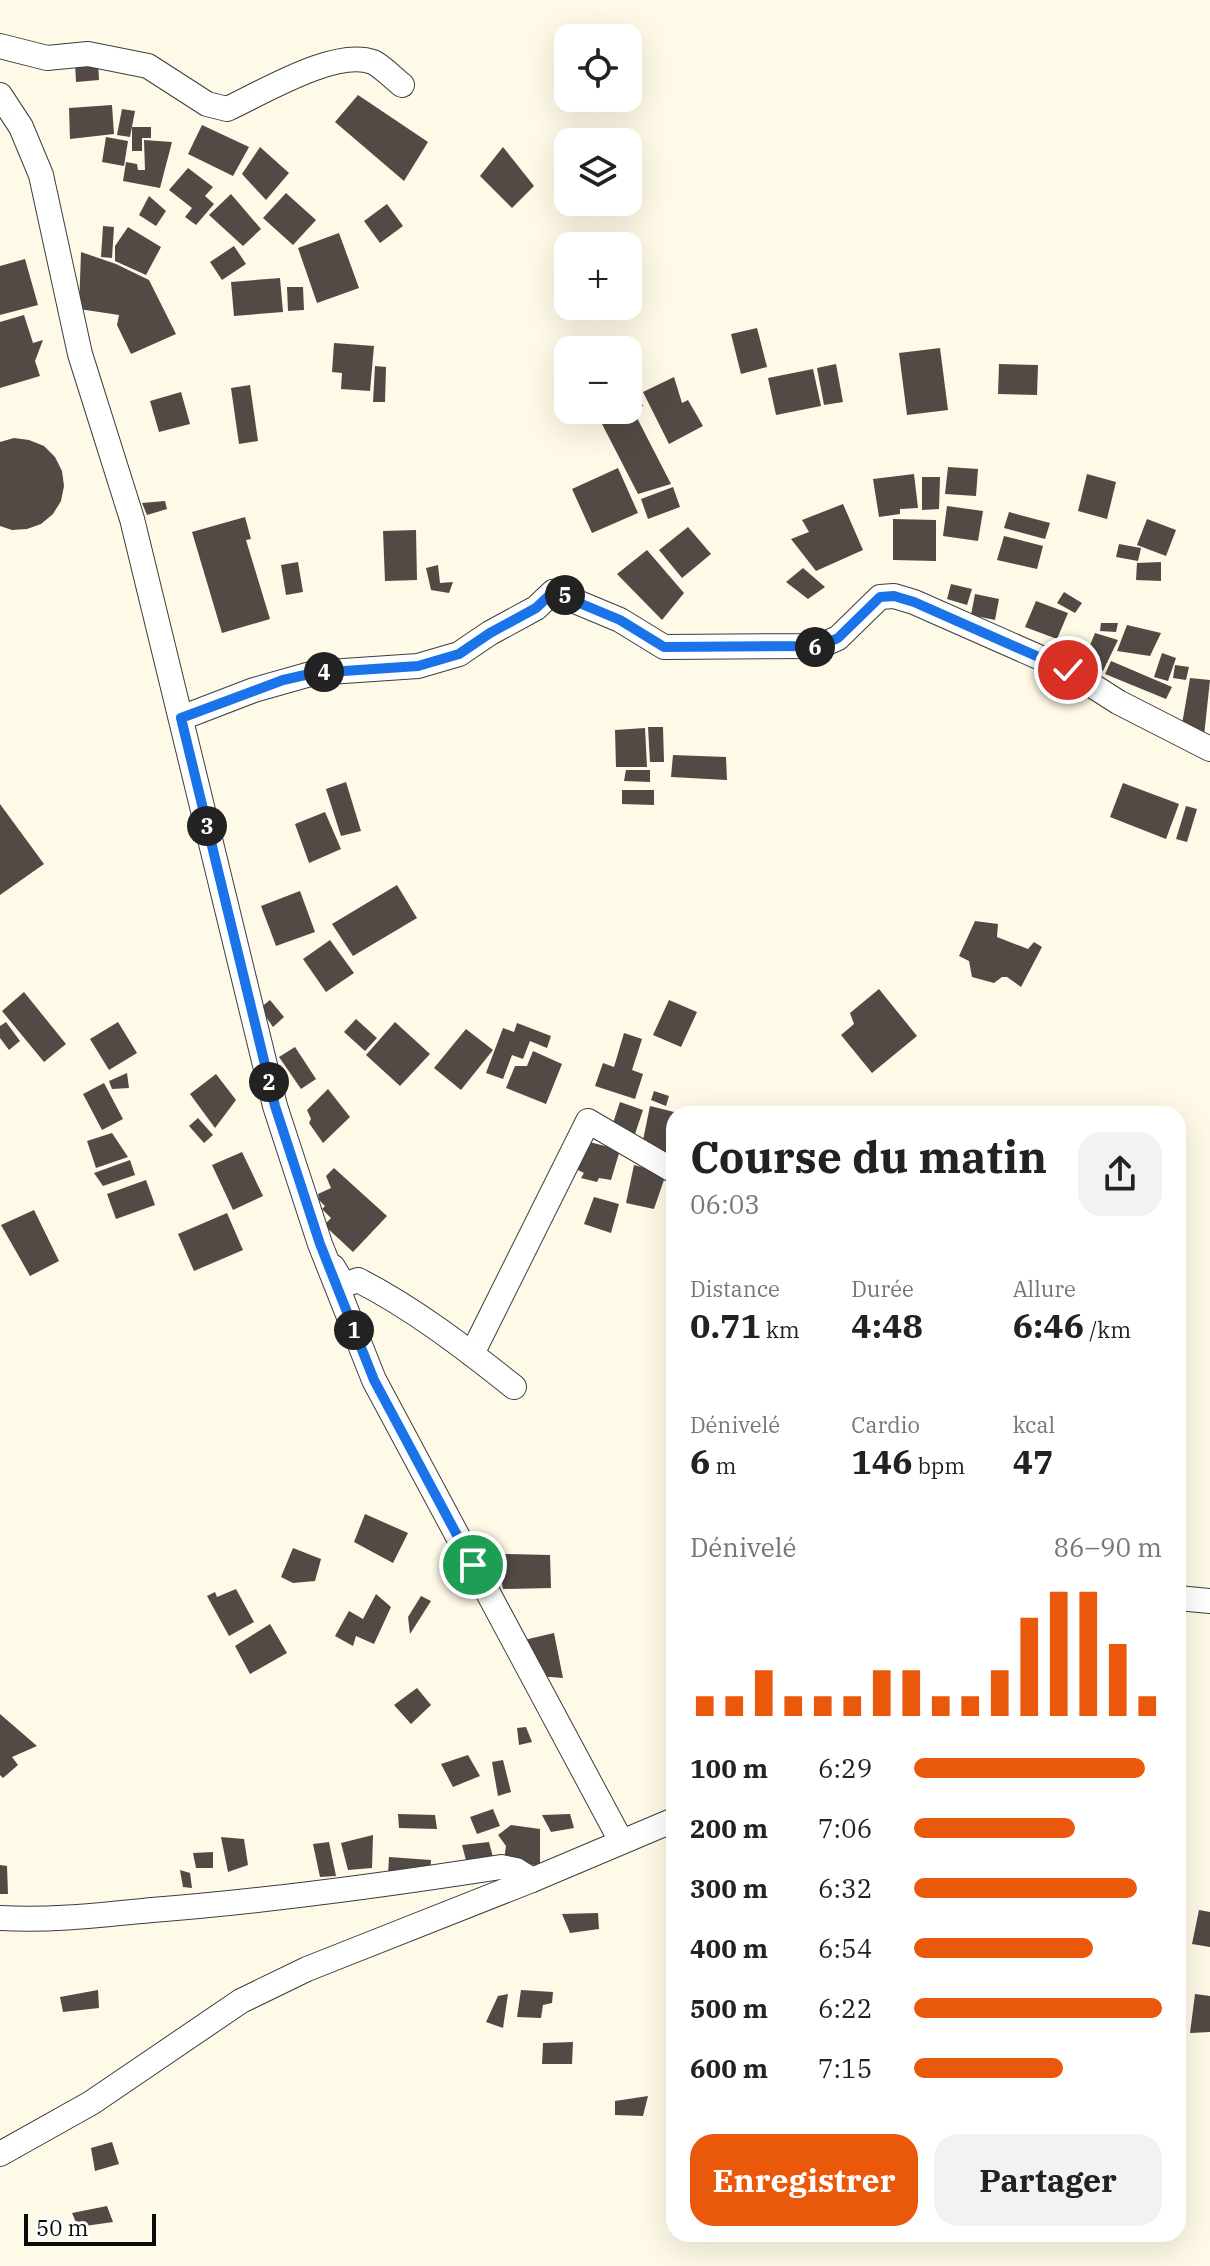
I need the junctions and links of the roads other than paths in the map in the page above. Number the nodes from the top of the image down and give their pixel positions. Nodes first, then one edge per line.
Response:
1 (0, 46) edge
2 (402, 85) dead end
3 (0, 95) edge
4 (181, 718) junction
5 (1210, 749) edge
6 (666, 1166) edge
7 (320, 1244) junction
8 (472, 1354) junction
9 (514, 1387) dead end
10 (1186, 1599) edge
11 (1210, 1601) edge
12 (666, 1823) edge
13 (621, 1841) junction
14 (532, 1880) junction
15 (0, 1918) edge
16 (0, 2154) edge

1 - 2 street
3 - 4 street
4 - 5 street
4 - 7 street
6 - 8 street
7 - 8 street
7 - 13 street
8 - 9 street
10 - 11 street
12 - 13 street
13 - 14 street
14 - 15 street
14 - 16 street

